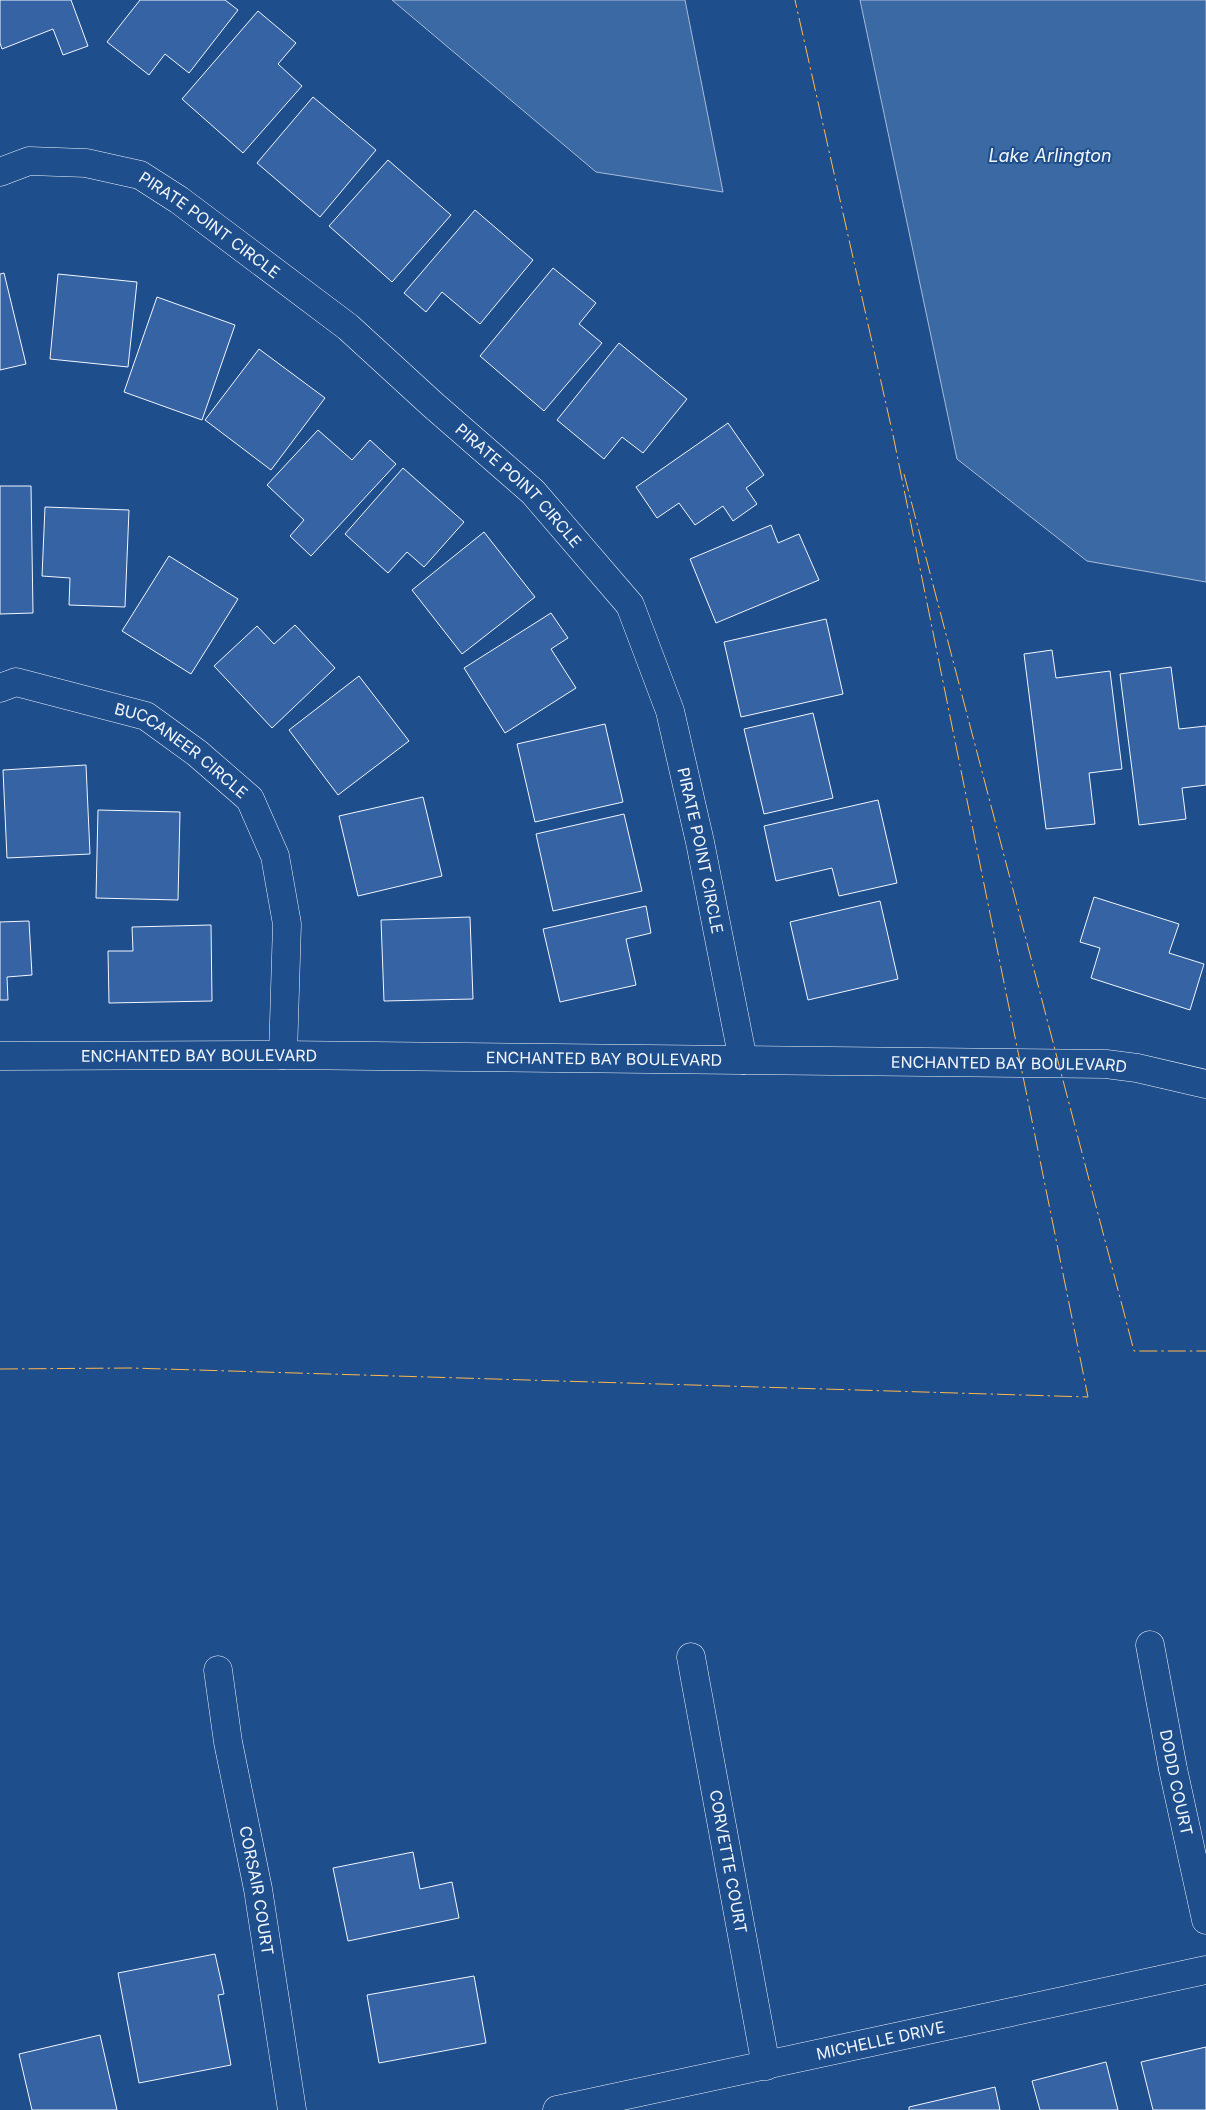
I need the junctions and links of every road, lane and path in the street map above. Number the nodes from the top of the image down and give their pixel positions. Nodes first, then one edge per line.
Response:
1 (0, 172) edge
2 (0, 688) edge
3 (283, 1055) junction
4 (0, 1056) edge
5 (743, 1060) junction
6 (1206, 1084) edge
7 (1150, 1645) dead end
8 (691, 1657) dead end
9 (218, 1670) dead end
10 (1206, 1920) edge
11 (1206, 1970) edge
12 (766, 2066) junction
13 (292, 2110) edge
14 (557, 2110) edge

1 - 5 street, PIRATE POINT CIRCLE
2 - 3 street, BUCCANEER CIRCLE
3 - 4 street, ENCHANTED BAY BOULEVARD
3 - 5 street, ENCHANTED BAY BOULEVARD
5 - 6 street, ENCHANTED BAY BOULEVARD
7 - 10 street, DODD COURT
8 - 12 street, CORVETTE COURT
9 - 13 street, CORSAIR COURT
11 - 12 street, MICHELLE DRIVE
12 - 14 street, MICHELLE DRIVE

